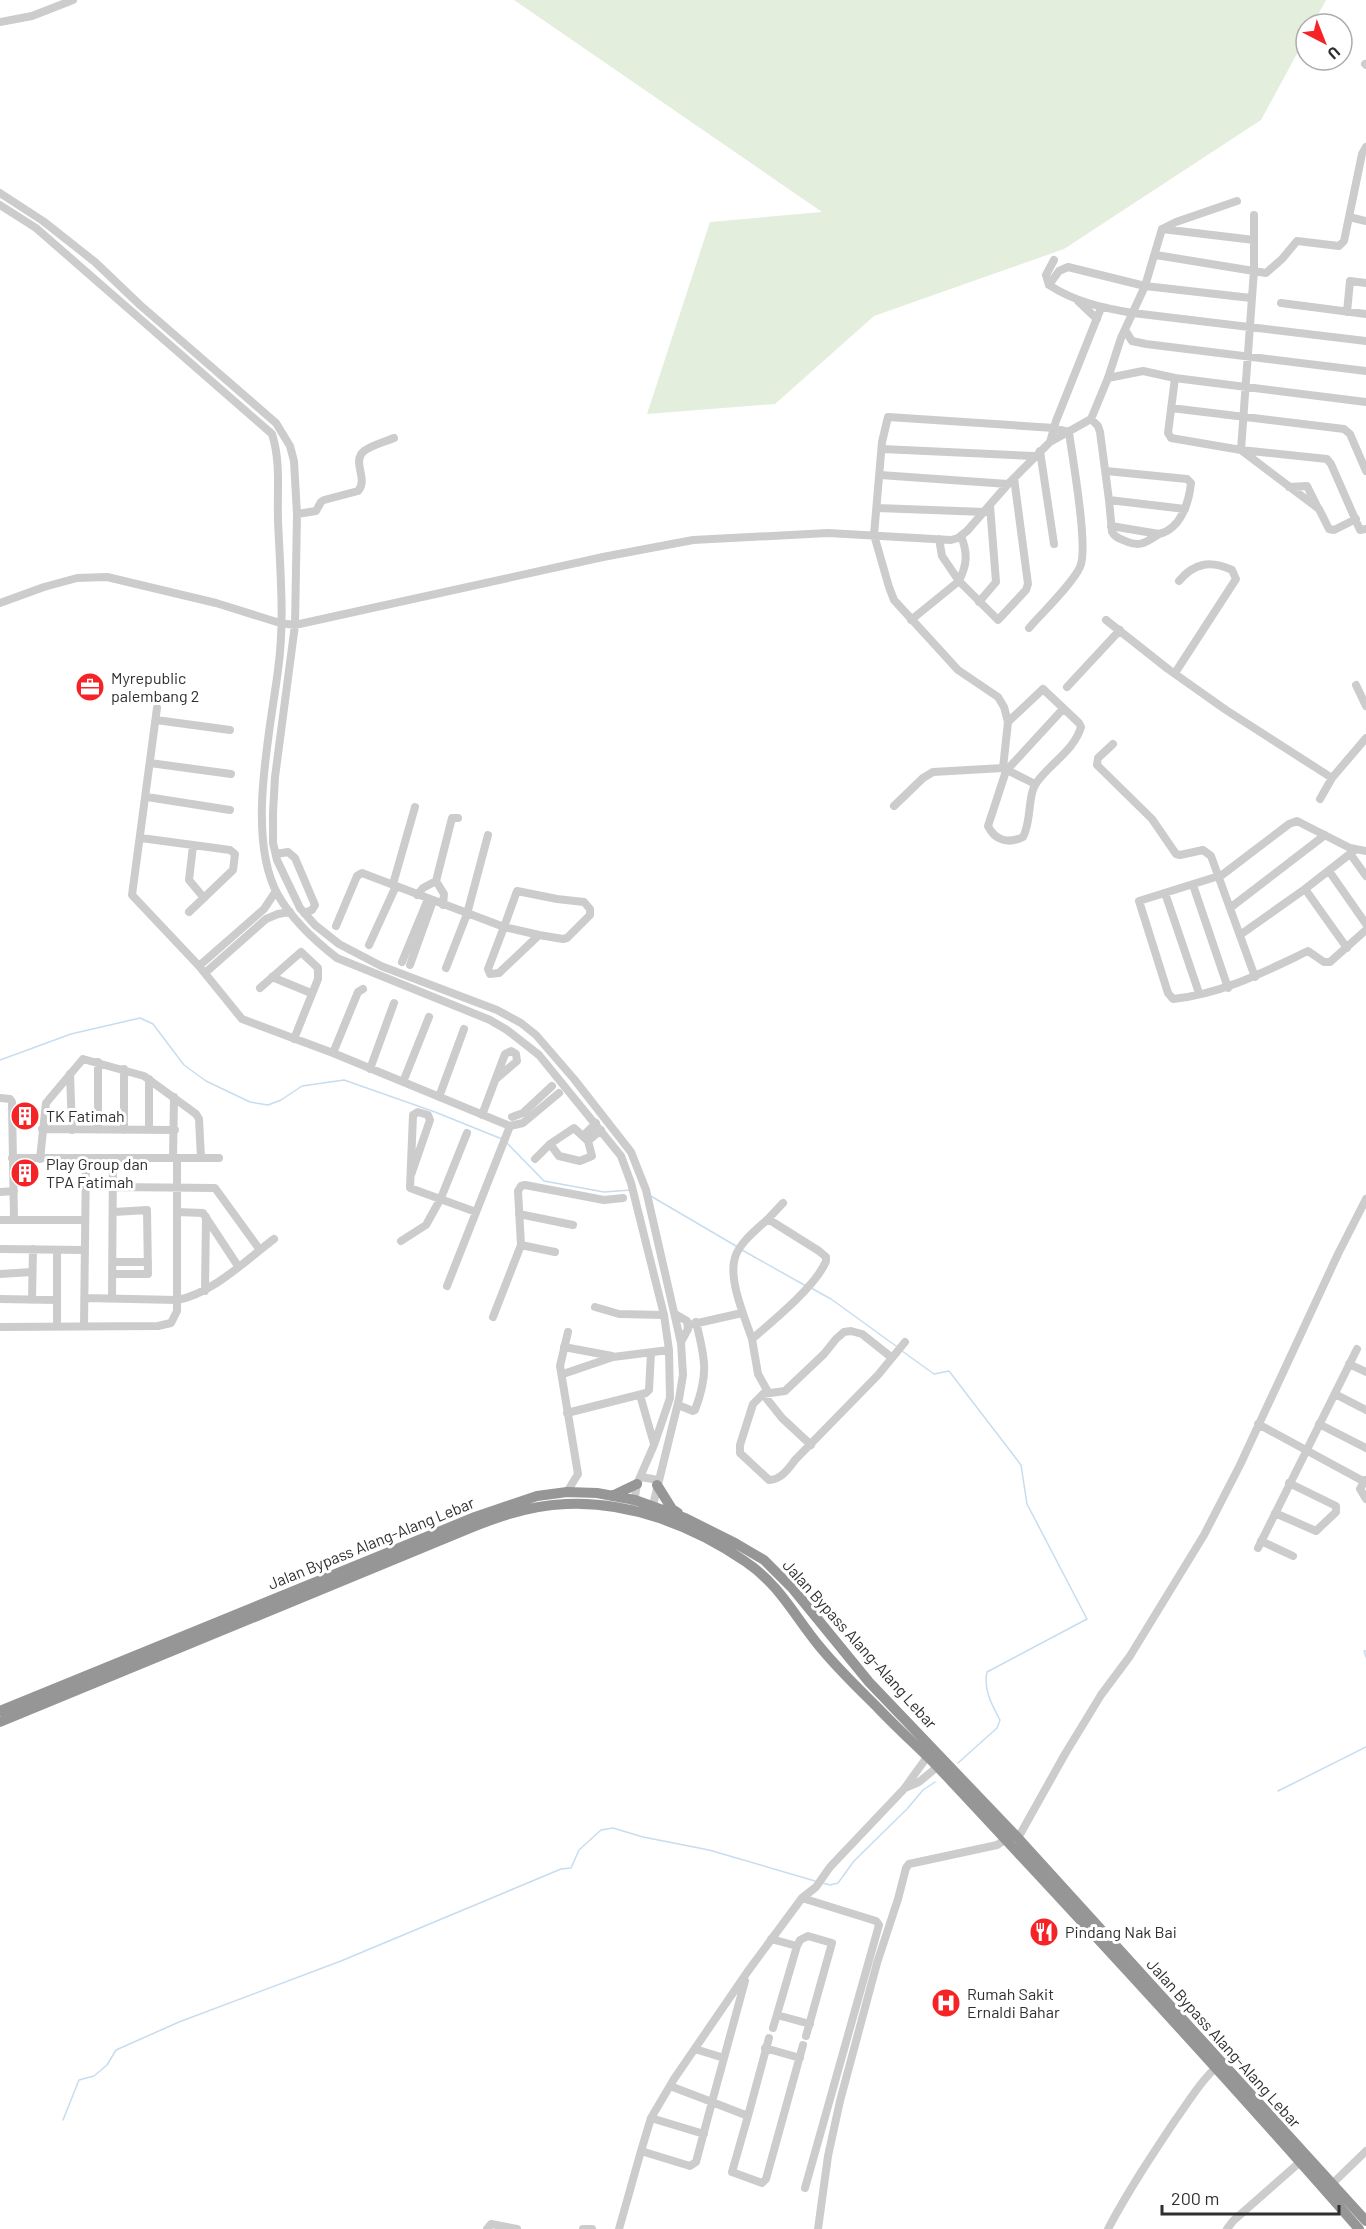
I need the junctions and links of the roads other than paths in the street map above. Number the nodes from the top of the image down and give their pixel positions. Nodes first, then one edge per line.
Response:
1 (73, 0) edge
2 (0, 22) edge
3 (1366, 147) edge
4 (1357, 189) junction
5 (1366, 190) edge
6 (0, 194) edge
7 (1237, 201) dead end
8 (0, 206) edge
9 (1254, 215) dead end
10 (1349, 217) junction
11 (1366, 221) edge
12 (1162, 229) junction
13 (1254, 240) junction
14 (1156, 255) junction
15 (1054, 260) dead end
16 (1254, 270) junction
17 (1366, 283) edge
18 (1049, 285) junction
19 (1145, 286) junction
20 (1251, 298) junction
21 (1077, 300) junction
22 (1281, 303) dead end
23 (1101, 308) junction
24 (1347, 312) junction
25 (1133, 313) junction
26 (1366, 314) edge
27 (1097, 319) junction
28 (1249, 327) junction
29 (1125, 330) junction
30 (1366, 341) edge
31 (1248, 357) junction
32 (1366, 371) edge
33 (1108, 378) junction
34 (1175, 378) junction
35 (1245, 387) junction
36 (1366, 402) edge
37 (1171, 408) junction
38 (1242, 418) junction
39 (1091, 419) junction
40 (1054, 428) junction
41 (1069, 432) junction
42 (394, 438) dead end
43 (1050, 442) junction
44 (882, 449) junction
45 (1241, 450) junction
46 (1037, 454) junction
47 (1106, 471) junction
48 (1366, 471) edge
49 (880, 476) junction
50 (1011, 481) junction
51 (1109, 500) junction
52 (877, 508) junction
53 (1185, 508) junction
54 (987, 509) junction
55 (297, 514) junction
56 (1356, 519) junction
57 (1111, 526) junction
58 (1366, 529) edge
59 (1159, 534) junction
60 (874, 535) junction
61 (961, 536) junction
62 (939, 539) junction
63 (1054, 544) dead end
64 (958, 581) junction
65 (1179, 581) dead end
66 (0, 603) edge
67 (979, 603) junction
68 (910, 620) junction
69 (1106, 620) dead end
70 (280, 623) junction
71 (295, 625) junction
72 (1029, 628) dead end
73 (1120, 630) junction
74 (1175, 673) junction
75 (1356, 685) dead end
76 (1067, 687) dead end
77 (1366, 706) edge
78 (157, 708) dead end
79 (1063, 709) junction
80 (156, 720) junction
81 (1008, 722) junction
82 (230, 730) dead end
83 (1366, 738) edge
84 (1113, 744) dead end
85 (150, 763) junction
86 (1004, 769) junction
87 (231, 774) dead end
88 (1332, 778) junction
89 (1035, 784) junction
90 (147, 797) junction
91 (1320, 799) dead end
92 (894, 806) dead end
93 (415, 807) dead end
94 (230, 810) dead end
95 (458, 818) dead end
96 (489, 835) dead end
97 (1325, 835) junction
98 (141, 838) junction
99 (193, 846) junction
100 (1366, 851) edge
101 (1353, 853) junction
102 (276, 854) junction
103 (1329, 871) junction
104 (1220, 876) junction
105 (1366, 876) edge
106 (436, 881) junction
107 (394, 885) junction
108 (1193, 885) junction
109 (1305, 889) junction
110 (276, 891) junction
111 (1165, 893) junction
112 (417, 895) junction
113 (204, 898) junction
114 (430, 900) junction
115 (271, 902) junction
116 (443, 904) junction
117 (1230, 908) junction
118 (189, 912) dead end
119 (290, 912) junction
120 (304, 913) junction
121 (278, 914) junction
122 (468, 914) junction
123 (1366, 924) edge
124 (336, 926) dead end
125 (504, 927) junction
126 (1366, 930) edge
127 (539, 934) junction
128 (1240, 935) junction
129 (369, 945) dead end
130 (1347, 948) junction
131 (362, 957) junction
132 (406, 963) junction
133 (358, 968) junction
134 (446, 968) dead end
135 (202, 969) junction
136 (392, 970) junction
137 (410, 976) junction
138 (272, 977) junction
139 (1255, 977) junction
140 (260, 988) dead end
141 (1227, 988) junction
142 (363, 989) dead end
143 (311, 993) junction
144 (1199, 993) junction
145 (394, 1003) dead end
146 (429, 1017) dead end
147 (464, 1029) dead end
148 (294, 1039) junction
149 (333, 1053) junction
150 (98, 1062) junction
151 (124, 1069) junction
152 (370, 1069) junction
153 (70, 1074) junction
154 (558, 1076) junction
155 (149, 1078) junction
156 (496, 1079) dead end
157 (403, 1082) junction
158 (552, 1086) junction
159 (569, 1089) junction
160 (559, 1093) junction
161 (174, 1097) junction
162 (439, 1097) junction
163 (0, 1098) edge
164 (482, 1114) junction
165 (525, 1116) junction
166 (512, 1117) dead end
167 (599, 1126) junction
168 (42, 1129) junction
169 (72, 1130) junction
170 (98, 1130) junction
171 (124, 1130) junction
172 (149, 1130) junction
173 (175, 1130) junction
174 (467, 1133) dead end
175 (507, 1135) junction
176 (585, 1138) junction
177 (550, 1144) junction
178 (12, 1158) junction
179 (86, 1158) junction
180 (113, 1158) junction
181 (175, 1158) junction
182 (201, 1158) junction
183 (219, 1158) dead end
184 (40, 1159) junction
185 (535, 1159) dead end
186 (411, 1175) junction
187 (113, 1187) junction
188 (177, 1188) junction
189 (632, 1189) junction
190 (14, 1191) junction
191 (0, 1192) edge
192 (441, 1198) junction
193 (623, 1198) junction
194 (1366, 1199) edge
195 (783, 1203) dead end
196 (637, 1209) junction
197 (114, 1212) junction
198 (177, 1212) junction
199 (476, 1212) junction
200 (519, 1214) junction
201 (206, 1217) junction
202 (768, 1219) junction
203 (0, 1220) edge
204 (14, 1220) junction
205 (84, 1220) junction
206 (573, 1225) dead end
207 (274, 1239) dead end
208 (401, 1241) dead end
209 (657, 1243) junction
210 (521, 1245) junction
211 (647, 1246) junction
212 (0, 1249) edge
213 (33, 1249) junction
214 (57, 1250) junction
215 (84, 1250) junction
216 (260, 1250) junction
217 (555, 1252) dead end
218 (660, 1256) junction
219 (650, 1257) junction
220 (112, 1262) junction
221 (148, 1262) junction
222 (238, 1266) junction
223 (32, 1272) junction
224 (0, 1274) edge
225 (113, 1274) junction
226 (447, 1286) dead end
227 (205, 1291) junction
228 (85, 1298) junction
229 (112, 1298) junction
230 (0, 1299) edge
231 (32, 1300) junction
232 (57, 1300) junction
233 (177, 1300) junction
234 (595, 1307) dead end
235 (742, 1312) junction
236 (675, 1314) junction
237 (664, 1315) junction
238 (493, 1317) dead end
239 (692, 1323) junction
240 (57, 1326) junction
241 (84, 1326) junction
242 (0, 1327) edge
243 (568, 1332) dead end
244 (752, 1339) junction
245 (681, 1343) junction
246 (903, 1345) dead end
247 (564, 1347) junction
248 (1357, 1349) dead end
249 (669, 1350) junction
250 (651, 1353) junction
251 (893, 1356) junction
252 (613, 1357) junction
253 (1350, 1364) junction
254 (1366, 1372) edge
255 (562, 1374) junction
256 (765, 1393) junction
257 (1335, 1394) junction
258 (640, 1395) junction
259 (678, 1405) junction
260 (1366, 1410) edge
261 (567, 1413) junction
262 (1258, 1424) junction
263 (1319, 1424) junction
264 (654, 1445) junction
265 (811, 1446) junction
266 (1366, 1448) edge
267 (1305, 1451) junction
268 (639, 1480) junction
269 (1364, 1480) edge
270 (658, 1482) junction
271 (1289, 1483) junction
272 (567, 1492) junction
273 (612, 1496) junction
274 (1366, 1499) edge
275 (634, 1505) junction
276 (651, 1511) junction
277 (1275, 1513) junction
278 (685, 1518) junction
279 (1293, 1556) dead end
280 (0, 1711) edge
281 (0, 1722) edge
282 (927, 1757) junction
283 (945, 1770) junction
284 (904, 1788) junction
285 (1018, 1838) junction
286 (1005, 1840) junction
287 (802, 1898) junction
288 (771, 1939) junction
289 (797, 1946) junction
290 (748, 1971) junction
291 (777, 2014) junction
292 (810, 2024) junction
293 (772, 2028) dead end
294 (769, 2038) dead end
295 (765, 2048) junction
296 (695, 2049) junction
297 (724, 2058) junction
298 (800, 2058) junction
299 (1219, 2065) junction
300 (670, 2086) junction
301 (712, 2102) junction
302 (748, 2116) junction
303 (651, 2118) junction
304 (704, 2134) junction
305 (641, 2151) junction
306 (1366, 2151) edge
307 (1300, 2162) junction
308 (1332, 2184) junction
309 (805, 2188) dead end
310 (1366, 2221) edge
311 (487, 2229) edge
312 (517, 2229) edge
313 (583, 2229) edge
314 (592, 2229) edge
315 (619, 2229) edge
316 (818, 2229) edge
317 (1108, 2229) edge
318 (1227, 2229) edge
319 (1359, 2229) edge

1 - 2 street
3 - 4 street
4 - 5 street
4 - 10 street
6 - 55 street
7 - 12 street
8 - 70 street
9 - 13 street
10 - 11 street
10 - 16 street
12 - 13 street
12 - 14 street
13 - 16 street
14 - 16 street
14 - 19 street
15 - 18 street
16 - 20 street
17 - 24 street
18 - 19 street
18 - 21 street
19 - 20 street
19 - 25 street
20 - 28 street
21 - 23 street
21 - 27 street
22 - 24 street
23 - 25 street
23 - 27 street
24 - 26 street
25 - 28 street
25 - 29 street
27 - 40 street
28 - 30 street
28 - 31 street
29 - 31 street
29 - 33 street
31 - 32 street
31 - 35 street
33 - 34 street
33 - 39 street
34 - 35 street
34 - 37 street
35 - 36 street
35 - 38 street
37 - 38 street
37 - 45 street
38 - 45 street
38 - 48 street
39 - 41 street
39 - 47 street
40 - 41 street
40 - 43 street
40 - 44 street
41 - 43 street
41 - 72 street
42 - 55 street
43 - 46 street
44 - 46 street
44 - 49 street
45 - 56 street
45 - 56 street
46 - 50 street
46 - 63 street
47 - 51 street
47 - 53 street
49 - 50 street
49 - 52 street
50 - 54 street
50 - 67 street
51 - 53 street
51 - 57 street
52 - 54 street
52 - 60 street
53 - 59 street
54 - 61 street
54 - 67 street
55 - 71 street
56 - 58 street
57 - 59 street
57 - 59 street
60 - 62 street
60 - 68 street
60 - 71 street
61 - 62 street
61 - 64 street
62 - 64 street
64 - 67 street
64 - 68 street
65 - 74 street
66 - 70 street
68 - 81 street
69 - 73 street
70 - 71 street
70 - 110 street
71 - 102 street
73 - 74 street
73 - 76 street
74 - 88 street
75 - 77 street
78 - 80 street
79 - 81 street
79 - 86 street
79 - 89 street
80 - 82 street
80 - 85 street
81 - 86 street
83 - 88 street
84 - 104 street
85 - 87 street
85 - 90 street
86 - 89 street
86 - 89 street
86 - 92 street
88 - 91 street
90 - 94 street
90 - 98 street
93 - 107 street
95 - 106 street
96 - 122 street
97 - 101 street
97 - 104 street
97 - 117 street
98 - 99 street
98 - 135 street
99 - 113 street
99 - 113 street
100 - 101 street
101 - 103 street
101 - 105 street
102 - 120 street
102 - 120 street
103 - 109 street
103 - 123 street
104 - 108 street
104 - 117 street
106 - 112 street
106 - 116 street
107 - 112 street
107 - 124 street
107 - 129 street
108 - 111 street
108 - 141 street
109 - 128 street
109 - 130 street
110 - 115 street
110 - 119 street
111 - 144 street
111 - 144 street
112 - 114 street
113 - 118 street
114 - 116 street
114 - 132 street
115 - 121 street
115 - 135 street
116 - 122 street
117 - 128 street
119 - 121 street
119 - 133 street
120 - 131 street
121 - 135 street
122 - 125 street
122 - 134 street
125 - 127 street
125 - 127 street
125 - 127 street
126 - 130 street
128 - 139 street
130 - 139 street
131 - 133 street
131 - 136 street
132 - 136 street
132 - 137 street
133 - 154 street
135 - 148 street
136 - 137 street
137 - 209 street
138 - 140 street
138 - 143 street
138 - 143 street
139 - 141 street
141 - 144 street
142 - 149 street
143 - 148 street
145 - 152 street
146 - 157 street
147 - 162 street
148 - 149 street
149 - 152 street
150 - 151 street
150 - 153 street
150 - 170 street
151 - 155 street
151 - 171 street
152 - 157 street
153 - 168 street
153 - 169 street
154 - 158 street
154 - 159 street
155 - 161 street
155 - 172 street
156 - 164 street
157 - 162 street
158 - 160 street
158 - 165 street
159 - 160 street
159 - 167 street
160 - 165 street
161 - 173 street
161 - 182 street
162 - 164 street
163 - 178 street
164 - 175 street
165 - 166 street
165 - 175 street
167 - 176 street
167 - 189 street
168 - 169 street
168 - 184 street
169 - 170 street
170 - 171 street
171 - 172 street
172 - 173 street
173 - 181 street
174 - 192 street
175 - 199 street
176 - 177 street
176 - 177 street
177 - 185 street
178 - 184 street
178 - 190 street
179 - 180 street
179 - 184 street
179 - 205 street
180 - 181 street
180 - 187 street
181 - 182 street
181 - 188 street
182 - 183 street
186 - 186 street
186 - 192 street
187 - 188 street
187 - 197 street
188 - 198 street
188 - 216 street
189 - 193 street
189 - 196 street
190 - 191 street
190 - 204 street
192 - 199 street
192 - 208 street
193 - 196 street
193 - 200 street
194 - 262 street
195 - 202 street
196 - 211 street
197 - 220 street
197 - 221 street
198 - 201 street
198 - 233 street
199 - 226 street
200 - 206 street
200 - 210 street
201 - 222 street
201 - 227 street
202 - 235 street
202 - 244 street
203 - 204 street
204 - 205 street
205 - 215 street
207 - 216 street
209 - 211 street
209 - 218 street
210 - 217 street
210 - 238 street
211 - 219 street
212 - 213 street
213 - 214 street
213 - 223 street
214 - 215 street
214 - 232 street
215 - 228 street
216 - 222 street
218 - 219 street
218 - 236 street
219 - 237 street
220 - 221 street
220 - 225 street
221 - 225 street
222 - 227 street
223 - 224 street
223 - 231 street
225 - 229 street
227 - 233 street
228 - 229 street
228 - 241 street
229 - 233 street
230 - 231 street
231 - 232 street
232 - 240 street
233 - 241 street
234 - 237 street
235 - 239 street
235 - 244 street
236 - 239 street
236 - 245 street
237 - 249 street
239 - 245 street
239 - 259 street
240 - 241 street
240 - 242 street
243 - 247 street
244 - 256 street
245 - 259 street
246 - 251 street
247 - 252 street
247 - 255 street
248 - 253 street
249 - 250 street
249 - 264 street
250 - 252 street
250 - 258 street
251 - 256 street
251 - 265 street
252 - 255 street
253 - 254 street
253 - 257 street
255 - 261 street
256 - 265 street
256 - 265 street
257 - 260 street
257 - 263 street
258 - 261 street
258 - 264 street
259 - 270 street
261 - 272 street
262 - 267 street
262 - 285 street
263 - 266 street
263 - 267 street
264 - 268 street
267 - 269 street
267 - 271 street
268 - 270 street
268 - 273 highway
268 - 275 street
269 - 274 street
270 - 276 street
270 - 278 highway
271 - 277 street
271 - 277 street
272 - 273 highway, Jalan Bypass Alang-Alang Lebar
272 - 280 highway, Jalan Bypass Alang-Alang Lebar
273 - 275 highway, Jalan Bypass Alang-Alang Lebar
275 - 276 highway, Jalan Bypass Alang-Alang Lebar
275 - 281 highway, Jalan Bypass Alang-Alang Lebar
276 - 278 highway, Jalan Bypass Alang-Alang Lebar
276 - 282 highway, Jalan Bypass Alang-Alang Lebar
277 - 279 street
278 - 283 highway, Jalan Bypass Alang-Alang Lebar
282 - 283 highway, Jalan Bypass Alang-Alang Lebar
282 - 284 street
283 - 284 street
283 - 285 highway, Jalan Bypass Alang-Alang Lebar
283 - 286 highway, Jalan Bypass Alang-Alang Lebar
284 - 287 street
285 - 299 highway, Jalan Bypass Alang-Alang Lebar
286 - 299 highway, Jalan Bypass Alang-Alang Lebar
286 - 316 street
287 - 288 street
287 - 309 street
288 - 289 street
288 - 290 street
289 - 291 street
289 - 292 street
290 - 296 street
290 - 297 street
291 - 292 street
291 - 293 street
292 - 298 street
294 - 295 street
295 - 298 street
295 - 302 street
296 - 297 street
296 - 300 street
297 - 301 street
298 - 302 street
299 - 307 highway, Jalan Bypass Alang-Alang Lebar
299 - 308 highway, Jalan Bypass Alang-Alang Lebar
299 - 317 street
300 - 301 street
300 - 303 street
301 - 302 street
301 - 304 street
303 - 304 street
303 - 305 street
304 - 305 street
305 - 315 street
306 - 308 street
307 - 318 street
307 - 319 highway, Jalan Bypass Alang-Alang Lebar
308 - 310 highway, Jalan Bypass Alang-Alang Lebar
311 - 312 street
313 - 314 street

